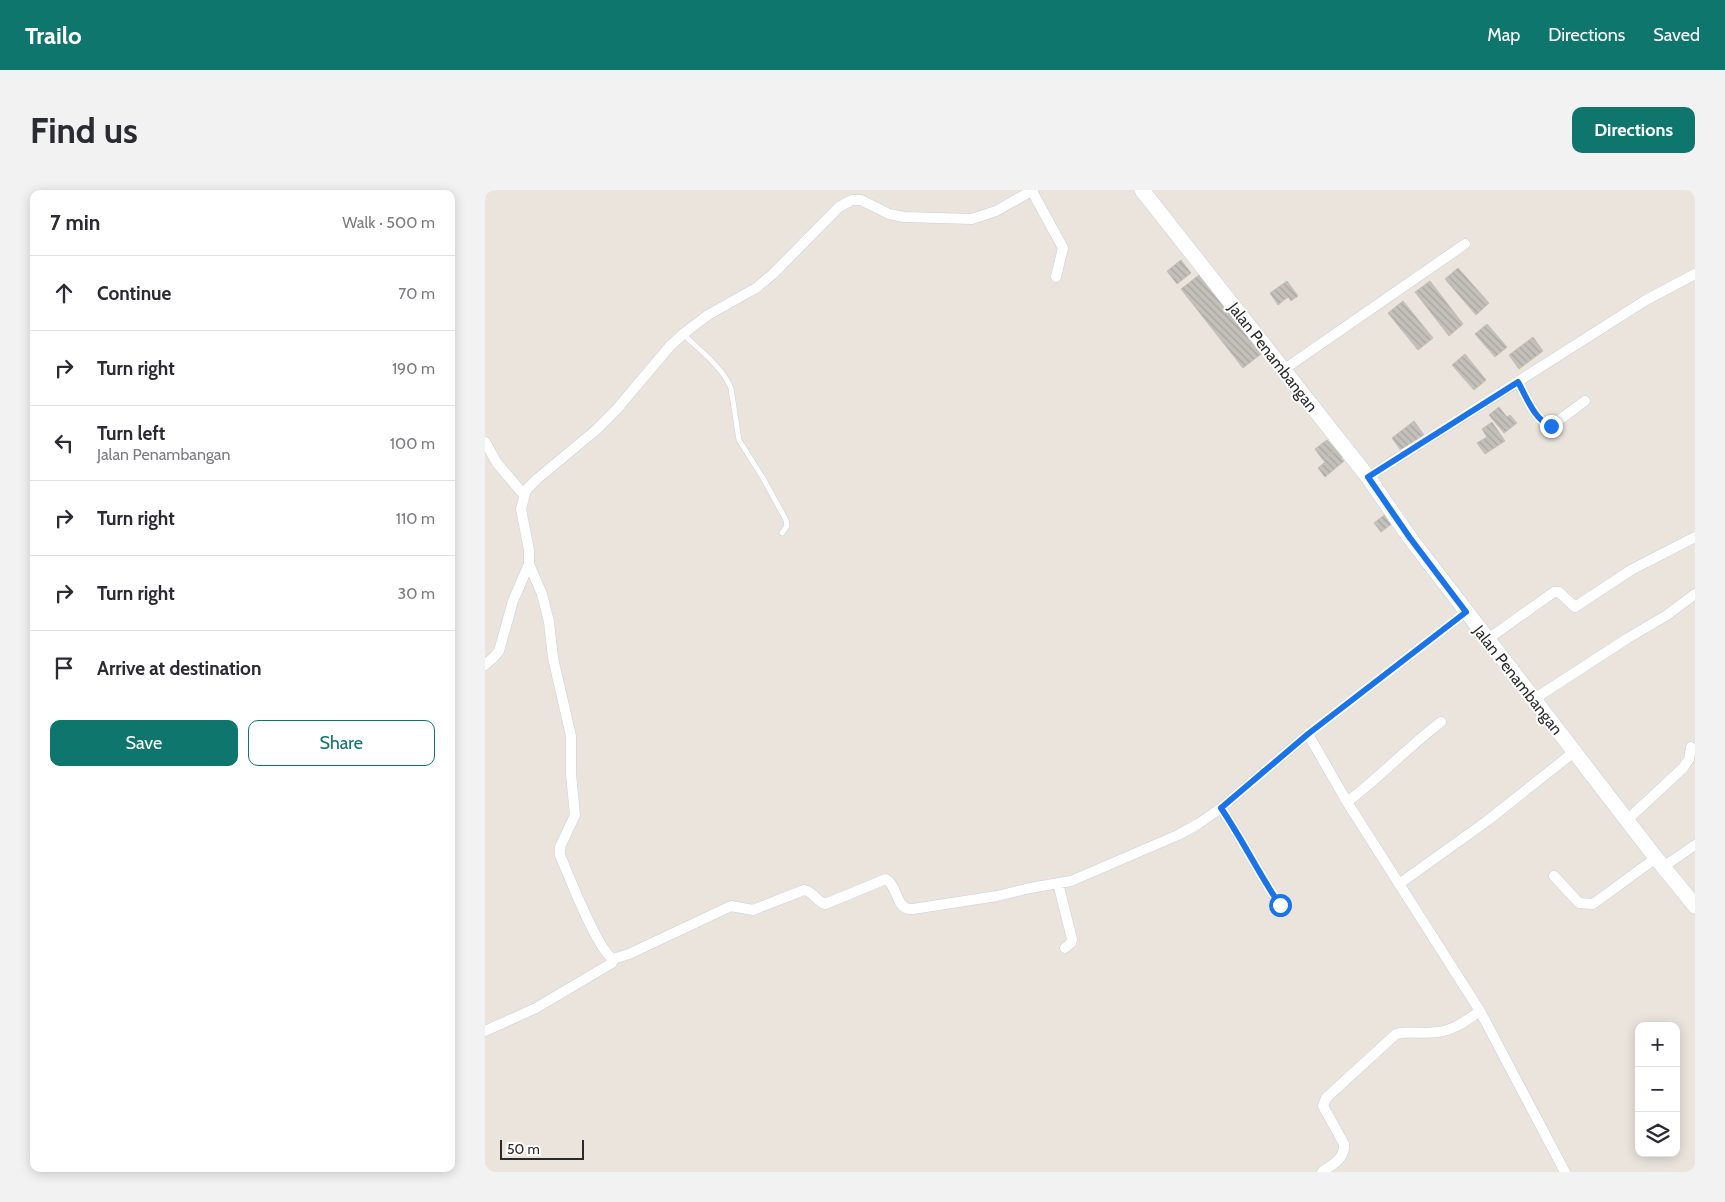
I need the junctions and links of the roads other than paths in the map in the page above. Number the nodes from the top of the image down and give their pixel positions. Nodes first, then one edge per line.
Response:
1 (851, 190) edge
2 (1143, 190) edge
3 (1033, 191) edge
4 (861, 200) junction
5 (1465, 244) dead end
6 (1695, 274) edge
7 (1056, 277) dead end
8 (683, 334) junction
9 (1283, 370) junction
10 (1518, 382) junction
11 (1585, 400) dead end
12 (485, 442) edge
13 (1368, 477) junction
14 (524, 495) junction
15 (782, 533) dead end
16 (1695, 537) edge
17 (529, 564) junction
18 (1695, 594) edge
19 (1466, 612) junction
20 (1488, 639) junction
21 (485, 665) edge
22 (1534, 699) junction
23 (1441, 722) dead end
24 (1308, 734) junction
25 (1691, 747) dead end
26 (1574, 752) junction
27 (1347, 802) junction
28 (1221, 808) junction
29 (1627, 820) junction
30 (1695, 846) edge
31 (1659, 862) junction
32 (1554, 876) dead end
33 (1058, 883) junction
34 (1399, 884) junction
35 (1280, 905) dead end
36 (1695, 906) edge
37 (1065, 948) dead end
38 (611, 958) junction
39 (1480, 1011) junction
40 (485, 1031) edge
41 (1322, 1172) edge
42 (1565, 1172) edge

1 - 4 street
2 - 9 street, Jalan Penambangan
3 - 4 street
3 - 7 street
4 - 8 street
5 - 9 street
6 - 10 street
8 - 14 street
8 - 15 lane
9 - 13 street, Jalan Penambangan
10 - 11 street
10 - 13 street
12 - 14 street
13 - 19 street, Jalan Penambangan
14 - 17 street
16 - 20 street
17 - 21 street
17 - 38 street
18 - 22 street
19 - 20 street, Jalan Penambangan
19 - 24 street
20 - 22 street, Jalan Penambangan
22 - 26 street, Jalan Penambangan
23 - 27 street
24 - 27 street
24 - 28 street
25 - 29 street
26 - 29 street, Jalan Penambangan
26 - 34 street
27 - 34 street
28 - 33 street
28 - 35 street
29 - 31 street, Jalan Penambangan
30 - 31 street
31 - 32 street
31 - 36 street, Jalan Penambangan
33 - 37 street
33 - 38 street
34 - 39 street
38 - 40 street
39 - 41 street
39 - 42 street

